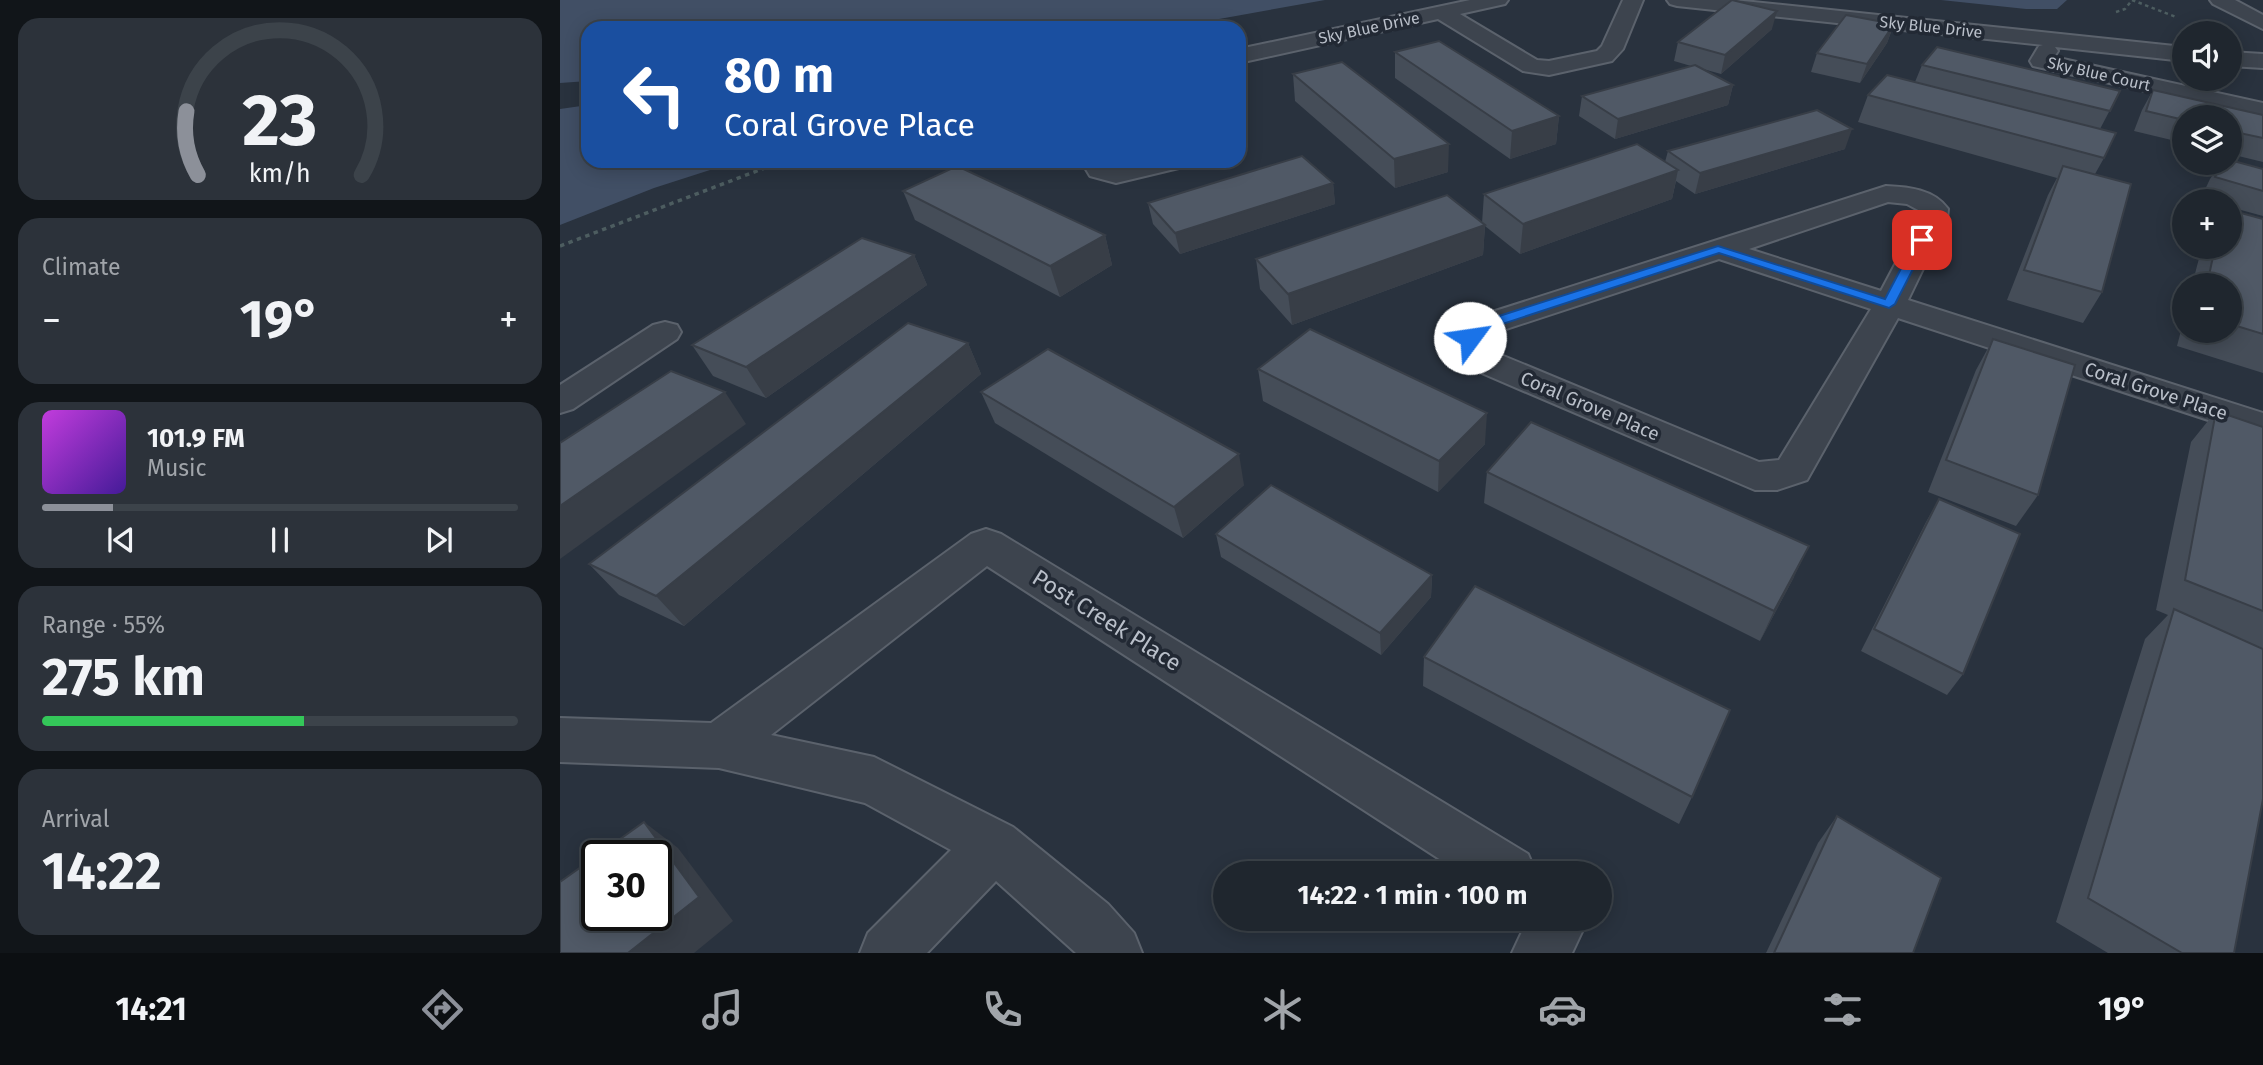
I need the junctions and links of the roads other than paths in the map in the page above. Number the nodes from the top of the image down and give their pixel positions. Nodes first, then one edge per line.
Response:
1 (1498, 0) edge
2 (1633, 0) edge
3 (1677, 0) edge
4 (2220, 0) edge
5 (1443, 13) junction
6 (2263, 23) edge
7 (2053, 40) junction
8 (1987, 50) dead end
9 (2172, 53) edge
10 (1246, 55) edge
11 (2242, 60) edge
12 (2040, 61) junction
13 (2263, 61) edge
14 (2263, 110) edge
15 (1098, 168) edge
16 (1144, 168) edge
17 (1718, 249) junction
18 (1889, 304) junction
19 (665, 332) dead end
20 (560, 401) edge
21 (2263, 426) edge
22 (560, 740) edge
23 (719, 746) junction
24 (994, 845) junction
25 (1490, 861) edge
26 (1553, 931) edge
27 (888, 953) edge
28 (1114, 953) edge
29 (1540, 953) edge

1 - 5 street, Sky Blue Drive
2 - 5 street
3 - 7 street, Sky Blue Drive
4 - 6 street
5 - 10 street, Sky Blue Drive
7 - 9 street, Sky Blue Drive
7 - 12 street, Sky Blue Court
8 - 12 street
11 - 13 street
12 - 14 street, Sky Blue Court
15 - 16 street
17 - 18 street, Coral Grove Place
17 - 18 street, Coral Grove Place
17 - 18 street, Coral Grove Place
18 - 21 street, Coral Grove Place
19 - 20 street
22 - 23 street
23 - 24 street
23 - 25 street, Post Creek Place
24 - 27 street
24 - 28 street
26 - 29 street

